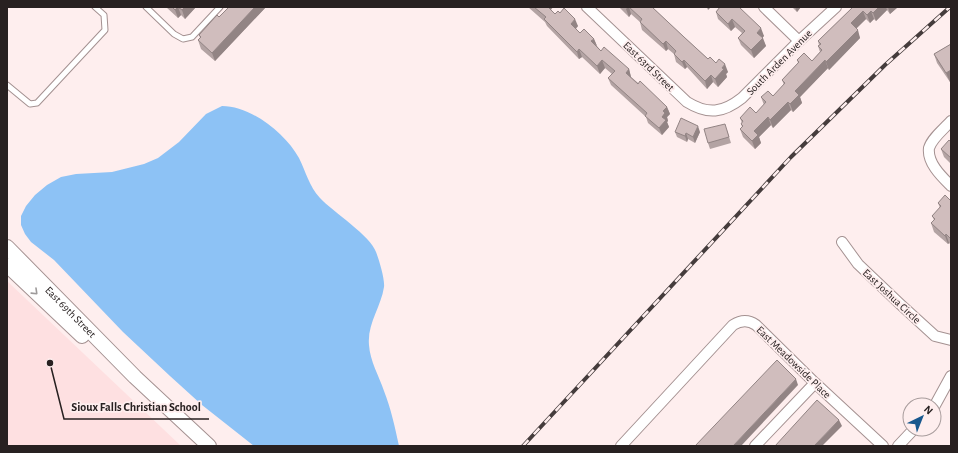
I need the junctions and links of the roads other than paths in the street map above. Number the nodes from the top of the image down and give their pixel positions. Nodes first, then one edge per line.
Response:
1 (95, 7) edge
2 (146, 7) edge
3 (220, 7) edge
4 (587, 7) edge
5 (764, 7) edge
6 (836, 7) edge
7 (799, 41) junction
8 (7, 85) edge
9 (718, 110) joint
10 (951, 121) edge
11 (951, 186) edge
12 (842, 242) dead end
13 (7, 247) edge
14 (7, 265) edge
15 (951, 340) edge
16 (951, 376) edge
17 (135, 377) junction
18 (815, 383) junction
19 (939, 397) edge
20 (906, 437) edge
21 (209, 446) edge
22 (621, 446) edge
23 (755, 446) edge
24 (883, 446) edge
25 (898, 446) edge

1 - 8 lane
2 - 3 lane
4 - 9 street, East 63rd Street
5 - 7 street
6 - 7 street, South Arden Avenue
7 - 9 street, South Arden Avenue
10 - 11 street
12 - 15 street, East Joshua Circle
13 - 17 main road, East 69th Street
14 -> 17 main road, East 69th Street
16 - 19 street
17 - 21 main road, East 69th Street
18 - 22 street, East Meadowside Place
18 - 23 street
18 - 24 street, East Meadowside Place
20 - 25 street

